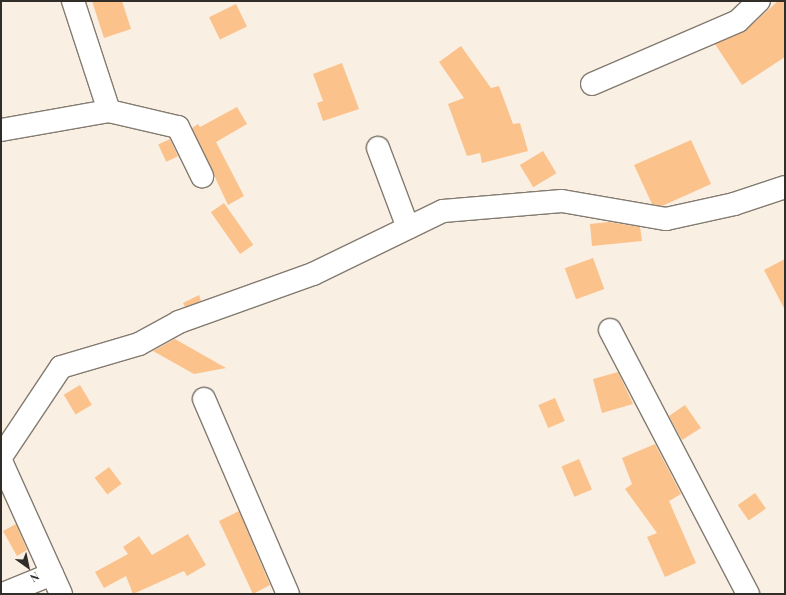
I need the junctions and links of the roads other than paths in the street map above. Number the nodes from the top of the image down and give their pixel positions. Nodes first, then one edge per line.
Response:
1 (73, 1) edge
2 (759, 1) edge
3 (592, 84) dead end
4 (109, 111) junction
5 (1, 130) edge
6 (378, 148) dead end
7 (202, 176) dead end
8 (785, 187) edge
9 (408, 228) junction
10 (610, 330) dead end
11 (204, 399) dead end
12 (1, 457) edge
13 (1, 461) edge
14 (52, 574) junction
15 (3, 594) edge
16 (61, 594) edge
17 (288, 594) edge
18 (748, 594) edge

1 - 4 street
2 - 3 street
4 - 5 street
4 - 7 street
6 - 9 street
8 - 9 street
9 - 12 street
10 - 18 street
11 - 17 street
13 - 14 street
14 - 15 street
14 - 16 street

